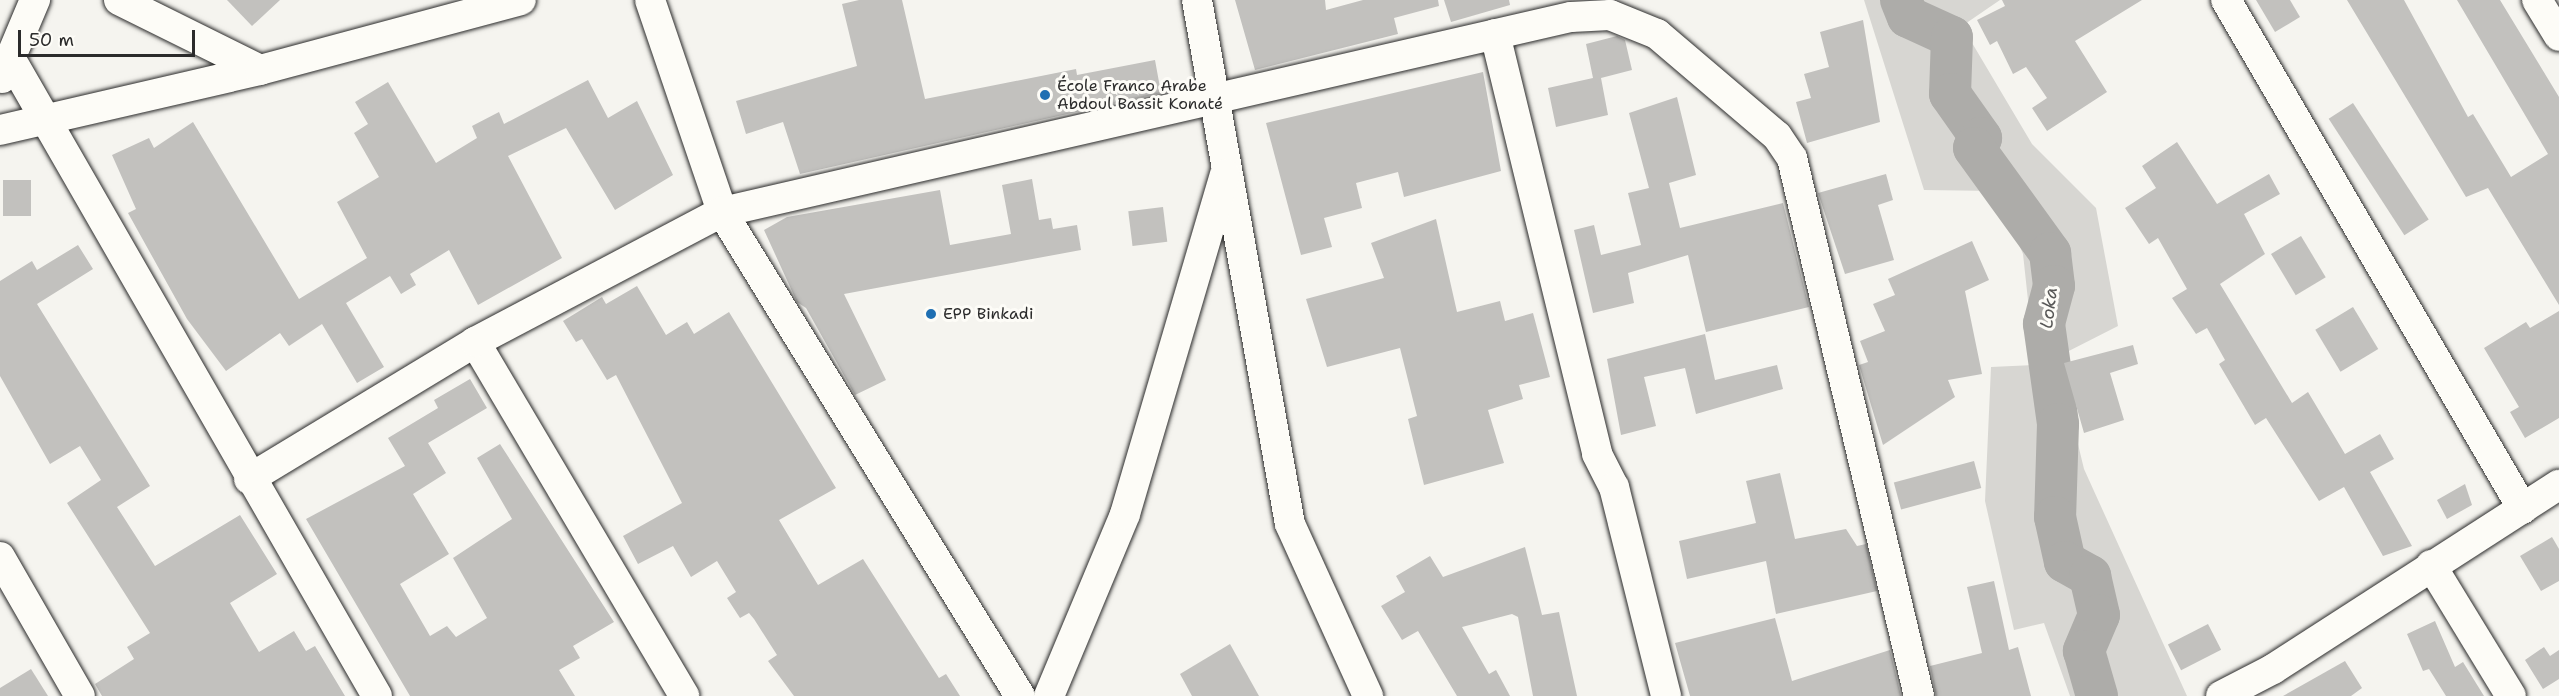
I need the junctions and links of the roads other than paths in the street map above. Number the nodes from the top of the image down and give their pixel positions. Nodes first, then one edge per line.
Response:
1 (34, 0) edge
2 (119, 0) edge
3 (521, 0) edge
4 (650, 0) edge
5 (1197, 0) edge
6 (2226, 0) edge
7 (2537, 0) edge
8 (1569, 8) edge
9 (1495, 34) junction
10 (2559, 36) edge
11 (260, 70) junction
12 (6, 72) edge
13 (1216, 101) junction
14 (50, 121) junction
15 (0, 130) edge
16 (1228, 166) junction
17 (722, 212) junction
18 (475, 342) junction
19 (249, 479) junction
20 (2559, 485) edge
21 (2523, 509) junction
22 (0, 557) edge
23 (2431, 565) junction
24 (80, 696) edge
25 (377, 696) edge
26 (684, 696) edge
27 (1020, 696) edge
28 (1049, 696) edge
29 (1368, 696) edge
30 (1666, 696) edge
31 (1919, 696) edge
32 (2221, 696) edge
33 (2511, 696) edge

1 - 12 street
2 - 11 street
3 - 11 street
4 - 17 street
5 - 13 street
6 - 21 street
7 - 10 street
8 - 9 street
8 - 31 street
9 - 13 street
9 - 30 street
11 - 14 street
12 - 14 street
13 - 16 street
13 - 17 street
14 - 15 street
14 - 19 street
16 - 28 street
16 - 29 street
17 - 18 street
17 - 27 street
18 - 19 street
18 - 26 street
19 - 25 street
20 - 21 street
21 - 23 street
22 - 24 street
23 - 32 street
23 - 33 street

